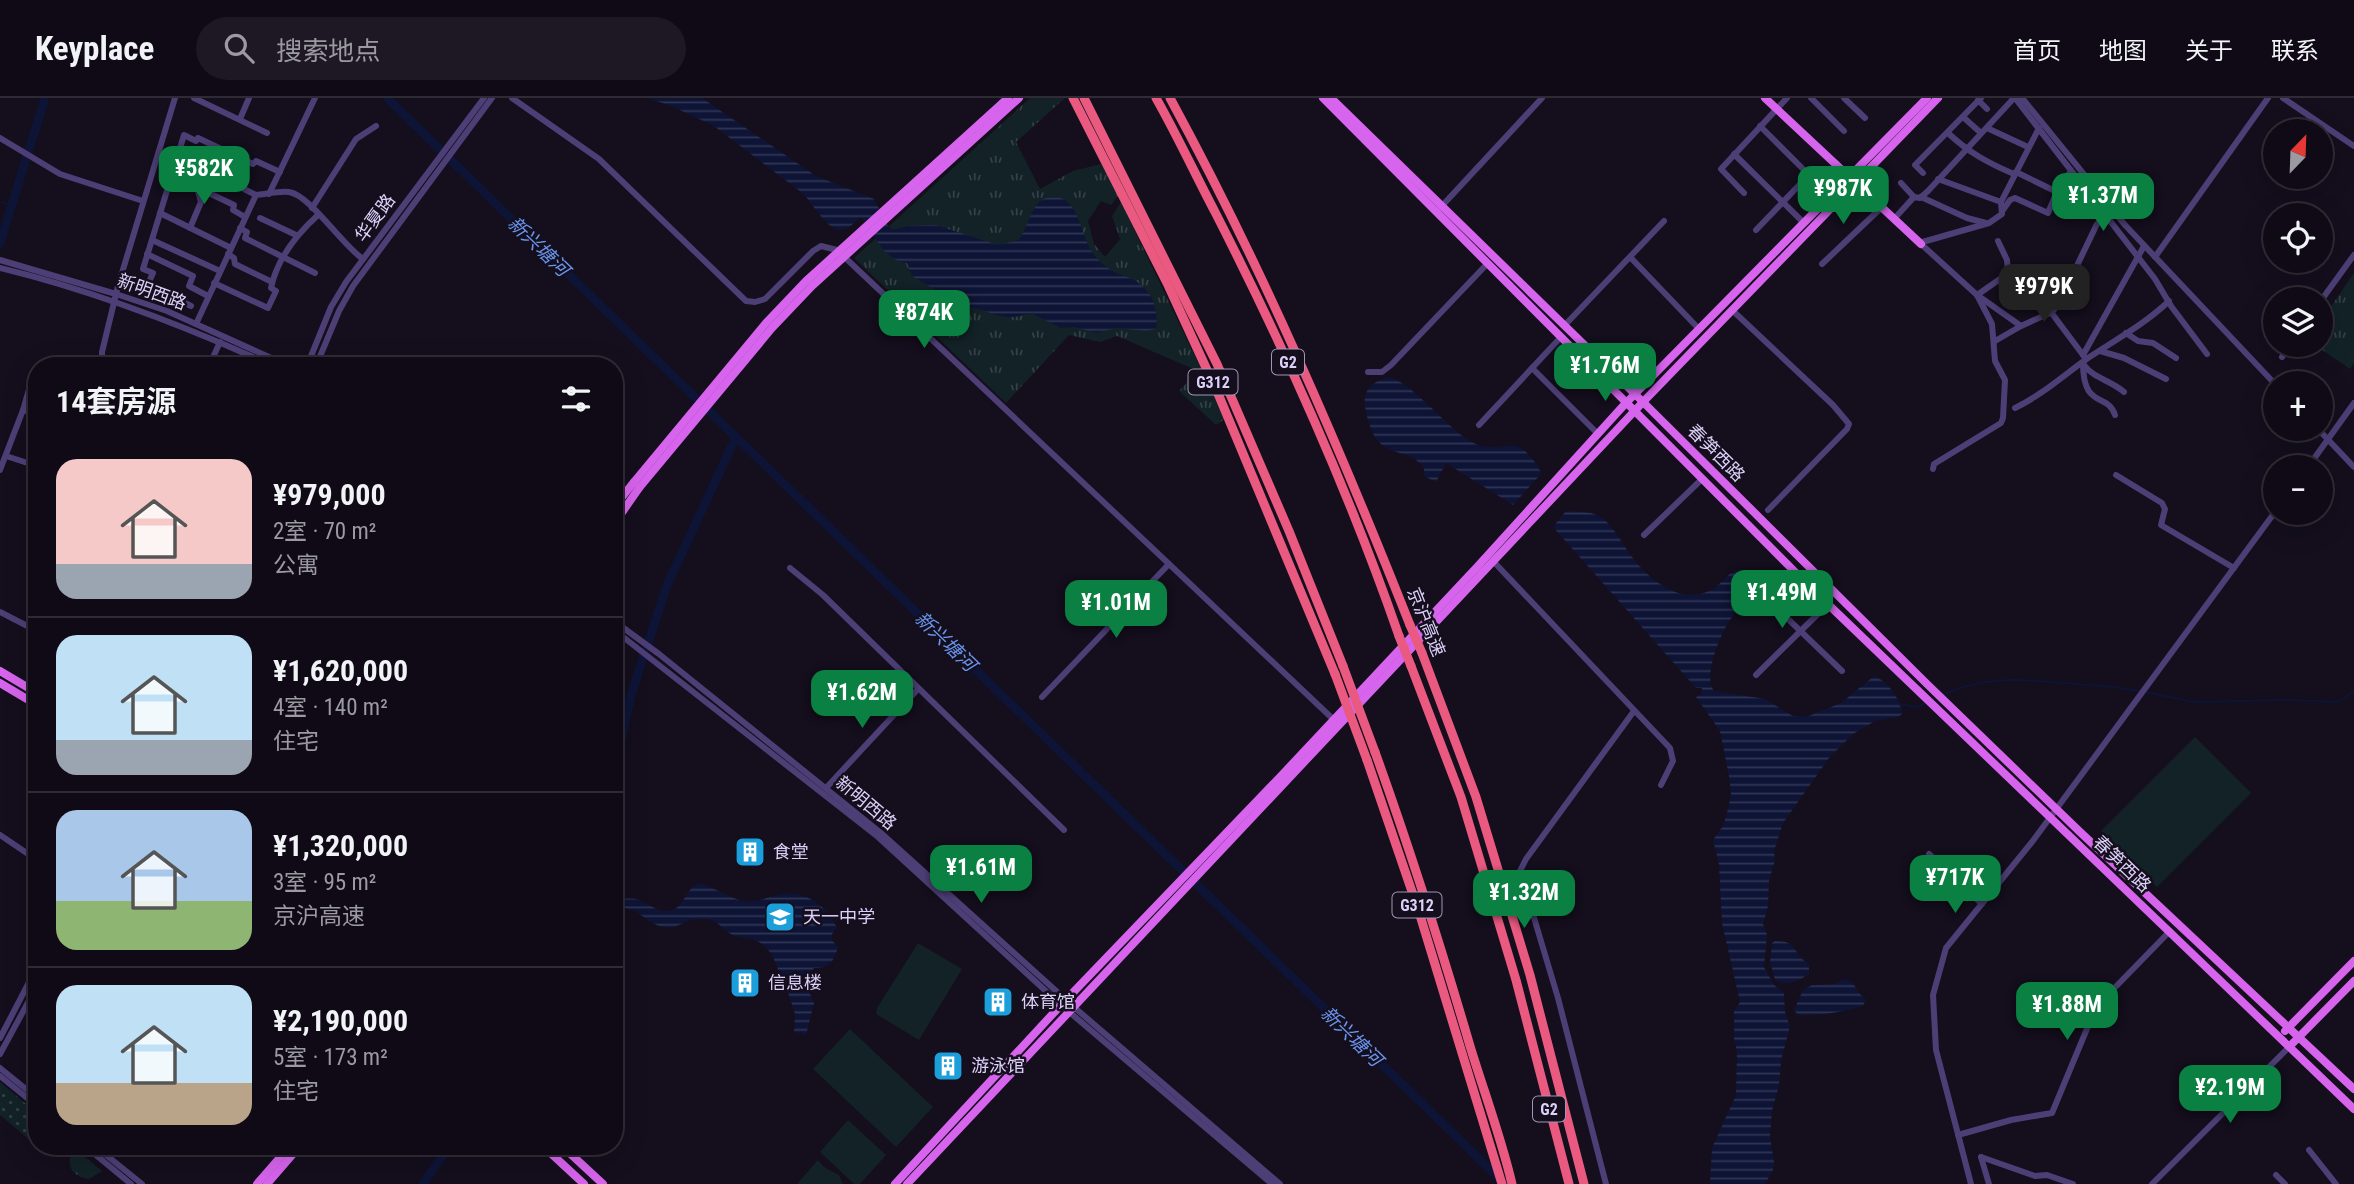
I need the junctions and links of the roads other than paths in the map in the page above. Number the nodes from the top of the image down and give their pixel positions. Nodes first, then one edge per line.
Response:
1 (175, 98) edge
2 (194, 98) edge
3 (249, 98) edge
4 (315, 98) edge
5 (484, 98) edge
6 (492, 98) edge
7 (512, 98) edge
8 (1008, 98) edge
9 (1019, 98) edge
10 (1073, 98) edge
11 (1084, 98) edge
12 (1156, 98) edge
13 (1170, 98) edge
14 (1323, 98) edge
15 (1331, 98) edge
16 (1542, 98) edge
17 (1765, 98) edge
18 (1772, 98) edge
19 (1787, 98) edge
20 (1811, 98) edge
21 (1844, 98) edge
22 (1927, 98) edge
23 (1938, 98) edge
24 (2014, 98) edge
25 (2022, 98) edge
26 (2268, 98) edge
27 (2283, 98) edge
28 (1980, 99) edge
29 (1778, 107) junction
30 (1987, 109) dead end
31 (1963, 117) junction
32 (1865, 118) dead end
33 (240, 119) junction
34 (376, 126) dead end
35 (1760, 126) junction
36 (2039, 128) junction
37 (1984, 130) junction
38 (1844, 131) dead end
39 (267, 133) dead end
40 (1948, 133) junction
41 (0, 138) edge
42 (457, 139) junction
43 (2354, 146) edge
44 (2028, 147) junction
45 (218, 148) junction
46 (179, 150) junction
47 (1965, 150) junction
48 (1734, 154) junction
49 (209, 165) junction
50 (2071, 171) junction
51 (280, 172) junction
52 (1923, 173) dead end
53 (2015, 173) junction
54 (171, 175) junction
55 (1851, 179) junction
56 (1938, 179) junction
57 (1901, 183) dead end
58 (197, 187) junction
59 (2057, 192) junction
60 (1744, 193) dead end
61 (269, 194) junction
62 (256, 195) junction
63 (1917, 197) junction
64 (143, 201) junction
65 (1783, 202) junction
66 (2002, 206) junction
67 (1882, 207) junction
68 (312, 208) junction
69 (1439, 209) junction
70 (160, 213) junction
71 (318, 215) junction
72 (2106, 215) junction
73 (245, 217) junction
74 (260, 218) dead end
75 (1894, 219) junction
76 (1664, 221) dead end
77 (1804, 223) junction
78 (1986, 223) junction
79 (190, 228) junction
80 (240, 228) junction
81 (1756, 230) dead end
82 (296, 235) junction
83 (152, 240) junction
84 (1998, 241) dead end
85 (1920, 244) junction
86 (2144, 246) junction
87 (229, 251) junction
88 (147, 254) junction
89 (2354, 255) edge
90 (2155, 257) junction
91 (1631, 258) junction
92 (362, 259) junction
93 (2138, 259) junction
94 (3, 264) edge
95 (1487, 264) junction
96 (1822, 264) dead end
97 (220, 271) junction
98 (315, 273) dead end
99 (2008, 273) junction
100 (272, 282) junction
101 (214, 283) junction
102 (2331, 287) edge
103 (1978, 295) junction
104 (208, 296) junction
105 (115, 297) junction
106 (2169, 301) junction
107 (191, 306) dead end
108 (1732, 310) junction
109 (2052, 312) junction
110 (196, 324) junction
111 (1564, 326) junction
112 (2021, 326) junction
113 (1699, 329) junction
114 (2126, 333) junction
115 (1561, 338) junction
116 (1995, 341) junction
117 (220, 342) junction
118 (2100, 351) junction
119 (2207, 354) dead end
120 (102, 357) edge
121 (213, 357) edge
122 (254, 357) edge
123 (269, 357) edge
124 (311, 357) edge
125 (320, 357) edge
126 (2084, 359) junction
127 (2176, 359) dead end
128 (1532, 368) junction
129 (2263, 371) edge
130 (1368, 372) dead end
131 (2166, 379) dead end
132 (2124, 392) dead end
133 (28, 393) edge
134 (1635, 394) junction
135 (1643, 402) junction
136 (1626, 403) junction
137 (2354, 403) edge
138 (2015, 408) dead end
139 (23, 410) junction
140 (28, 411) edge
141 (1635, 412) junction
142 (2115, 415) dead end
143 (1479, 425) dead end
144 (2333, 432) edge
145 (1598, 433) junction
146 (2330, 441) edge
147 (6, 456) junction
148 (28, 463) edge
149 (2354, 467) edge
150 (1933, 469) dead end
151 (0, 470) edge
152 (2116, 475) dead end
153 (1702, 479) junction
154 (637, 485) junction
155 (623, 498) edge
156 (623, 509) edge
157 (1768, 510) dead end
158 (2265, 525) edge
159 (1644, 535) dead end
160 (1799, 557) junction
161 (1493, 561) junction
162 (1170, 564) junction
163 (1790, 566) junction
164 (790, 568) dead end
165 (2234, 568) junction
166 (1761, 593) dead end
167 (1828, 604) junction
168 (0, 612) edge
169 (28, 626) edge
170 (623, 627) edge
171 (1801, 630) junction
172 (623, 637) edge
173 (657, 658) junction
174 (0, 671) edge
175 (1842, 671) dead end
176 (1756, 675) dead end
177 (0, 682) edge
178 (28, 688) edge
179 (918, 690) junction
180 (1042, 697) dead end
181 (28, 699) edge
182 (1634, 711) junction
183 (1334, 720) junction
184 (1661, 785) dead end
185 (826, 788) junction
186 (2056, 809) junction
187 (2050, 817) junction
188 (1064, 830) dead end
189 (0, 835) edge
190 (1929, 853) dead end
191 (28, 854) edge
192 (1982, 904) junction
193 (2170, 932) junction
194 (2354, 961) edge
195 (2354, 981) edge
196 (28, 984) edge
197 (28, 1003) edge
198 (1063, 1003) junction
199 (1073, 1010) junction
200 (2288, 1028) junction
201 (2280, 1037) junction
202 (2300, 1037) junction
203 (0, 1038) edge
204 (2290, 1046) junction
205 (1466, 1051) junction
206 (0, 1054) edge
207 (0, 1068) edge
208 (0, 1076) edge
209 (2354, 1089) edge
210 (28, 1091) edge
211 (28, 1099) edge
212 (2354, 1109) edge
213 (1958, 1135) junction
214 (2309, 1150) dead end
215 (96, 1155) edge
216 (106, 1155) edge
217 (282, 1155) edge
218 (292, 1155) edge
219 (553, 1155) edge
220 (572, 1155) edge
221 (2276, 1175) dead end
222 (131, 1184) edge
223 (142, 1184) edge
224 (257, 1184) edge
225 (267, 1184) edge
226 (584, 1184) edge
227 (603, 1184) edge
228 (895, 1184) edge
229 (907, 1184) edge
230 (1272, 1184) edge
231 (1280, 1184) edge
232 (1502, 1184) edge
233 (1512, 1184) edge
234 (1569, 1184) edge
235 (1584, 1184) edge
236 (1606, 1184) edge
237 (1971, 1184) edge
238 (1989, 1184) edge
239 (2073, 1184) edge
240 (2152, 1184) edge
241 (2285, 1184) edge
242 (2336, 1184) edge

1 - 64 street
2 - 33 street
3 - 33 street
4 - 51 street
5 - 42 street, 华夏路
6 - 42 street, 华夏路
7 - 162 street
8 - 154 main road, bridge
9 - 154 main road, bridge
10 - 205 highway, G312, bridge
11 - 205 highway, G312, bridge
12 - 234 highway, 京沪高速 / G2, bridge
13 - 235 highway, 京沪高速 / G2, bridge
14 - 69 main road, 春笋西路
15 - 69 main road, 春笋西路
16 - 69 street
17 - 29 main road
18 - 29 main road
19 - 29 street
20 - 38 street
21 - 32 street
22 - 55 main road
23 - 55 main road
24 - 36 street
24 - 37 street
25 - 86 street
26 - 90 street
27 - 43 street
28 - 30 street
28 - 31 street
29 - 35 street
29 - 55 main road
31 - 37 street
31 - 40 street
33 - 39 street
34 - 68 street
35 - 48 street
35 - 65 street
36 - 44 street
36 - 50 street
37 - 44 street
37 - 47 street
40 - 47 street
40 - 52 street
41 - 64 street
42 - 92 street, 华夏路
42 - 125 street, 华夏路
44 - 53 street
45 - 46 street
45 - 49 street
45 - 51 street
46 - 49 street
46 - 54 street
47 - 53 street
47 - 56 street
48 - 60 street
48 - 65 street
49 - 58 street
49 - 62 street
50 - 59 street
50 - 72 street
51 - 61 street
53 - 59 street
53 - 66 street
54 - 58 street
54 - 70 street
55 - 67 main road
55 - 77 main road
55 - 108 main road
56 - 63 street
56 - 66 street
57 - 63 street
58 - 73 street
58 - 79 street
59 - 66 street
61 - 62 street
61 - 68 street
62 - 73 street
63 - 75 street
63 - 78 street
64 - 105 street
65 - 77 street
65 - 81 street
66 - 78 street
67 - 75 main road
67 - 96 street
68 - 71 street
69 - 95 main road, 春笋西路
69 - 111 main road, 春笋西路
70 - 79 street
70 - 83 street
71 - 82 street
71 - 92 street
72 - 93 street
72 - 109 street
73 - 80 street
74 - 82 street
75 - 85 main road
76 - 91 street
77 - 113 main road
78 - 85 street
79 - 87 street
80 - 87 street
80 - 98 street
82 - 100 street
83 - 88 street
83 - 97 street
84 - 99 street
85 - 103 street
86 - 90 street
86 - 93 street
87 - 97 street
87 - 100 street
88 - 104 street
88 - 107 street
89 - 102 street
90 - 129 street
91 - 111 street
91 - 113 street
92 - 124 street, 华夏路
93 - 106 street
93 - 126 street
94 - 105 street, 新明西路
95 - 115 main road, 春笋西路
95 - 130 street
97 - 101 street
99 - 103 street
99 - 109 street
100 - 101 street
101 - 104 street
103 - 112 street
103 - 116 street
104 - 110 street
105 - 110 street, 新明西路
105 - 117 street, 新明西路
105 - 120 street
106 - 114 street
106 - 119 street
108 - 135 main road
108 - 157 street
109 - 112 street
109 - 126 street
110 - 123 street, 新明西路
111 - 134 main road, 春笋西路
112 - 116 street
113 - 134 main road
114 - 118 street
114 - 127 street
115 - 128 street
115 - 136 main road, 春笋西路
116 - 150 street
117 - 121 street
117 - 122 street, 新明西路
118 - 126 street
118 - 131 street
126 - 132 street
126 - 138 street
126 - 142 street
128 - 143 street
128 - 145 street
133 - 139 street
134 - 135 main road, 春笋西路
134 - 136 main road
135 - 141 main road
135 - 160 main road, 春笋西路
136 - 141 main road, 春笋西路
136 - 145 main road
137 - 144 street
139 - 140 street
139 - 147 street
141 - 153 main road, 春笋西路
141 - 161 main road
145 - 183 main road
146 - 149 street
147 - 148 street
147 - 151 street
152 - 165 street
153 - 159 street
153 - 163 main road, 春笋西路
154 - 155 main road
154 - 156 main road
158 - 165 street
160 - 163 main road
160 - 186 main road, 春笋西路
161 - 182 street
161 - 199 main road
162 - 180 street
162 - 183 street
163 - 167 main road, 春笋西路
164 - 179 street
165 - 186 street
166 - 171 street
167 - 171 street
167 - 187 main road, 春笋西路
168 - 169 street
170 - 173 street, 新明西路
171 - 175 street
171 - 176 street
172 - 173 street, 新明西路
173 - 185 street, 新明西路
173 - 198 street, 新明西路
174 - 178 main road
177 - 181 main road
179 - 185 street
179 - 188 street
182 - 184 street
182 - 236 street
183 - 198 main road
185 - 198 street, 新明西路
186 - 187 street
186 - 200 main road, 春笋西路
187 - 192 street
187 - 193 main road, 春笋西路
189 - 191 street
190 - 192 street
192 - 213 street
193 - 201 main road, 春笋西路
193 - 213 street
194 - 200 main road
195 - 202 main road
196 - 203 street
197 - 206 street
198 - 199 street, 新明西路
198 - 228 main road
199 - 229 main road
199 - 230 street, 新明西路
199 - 231 street, 新明西路
200 - 201 main road
200 - 202 main road, 春笋西路
201 - 204 main road, 春笋西路
202 - 204 main road
202 - 209 main road, 春笋西路
204 - 212 main road, 春笋西路
204 - 240 street
205 - 232 highway, G312
205 - 233 highway, G312
207 - 210 street
208 - 211 street
213 - 237 street
214 - 242 street
215 - 222 street
216 - 223 street
217 - 224 main road
218 - 225 main road
219 - 226 main road
220 - 227 main road
221 - 241 street
238 - 239 street

